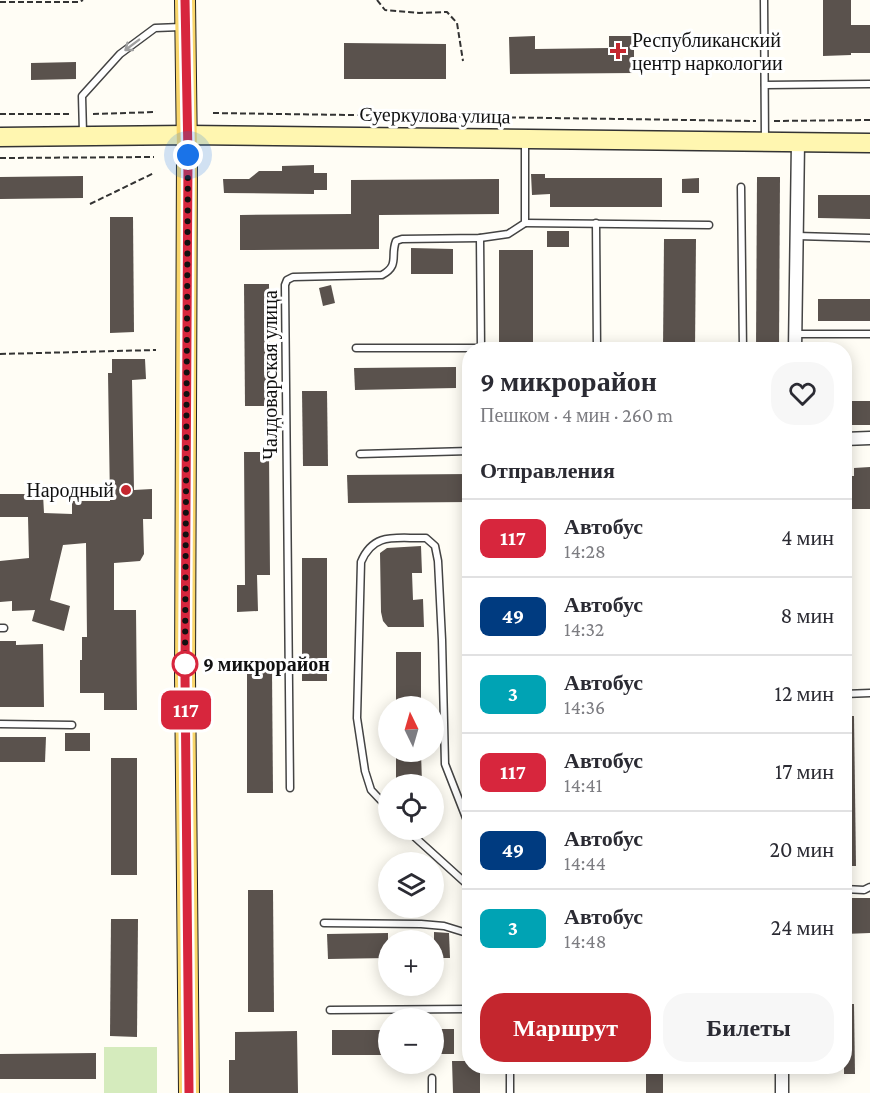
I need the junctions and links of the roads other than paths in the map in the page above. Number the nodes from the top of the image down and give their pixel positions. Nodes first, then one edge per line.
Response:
1 (185, 0) edge
2 (764, 0) edge
3 (185, 27) junction
4 (870, 84) edge
5 (765, 86) junction
6 (187, 135) junction
7 (83, 136) junction
8 (0, 137) edge
9 (525, 139) junction
10 (765, 142) junction
11 (798, 142) junction
12 (870, 143) edge
13 (741, 187) dead end
14 (525, 223) junction
15 (596, 224) junction
16 (709, 225) dead end
17 (797, 236) junction
18 (480, 238) junction
19 (870, 238) edge
20 (795, 334) junction
21 (870, 334) edge
22 (481, 342) edge
23 (597, 342) edge
24 (743, 342) edge
25 (795, 342) edge
26 (356, 348) dead end
27 (462, 349) edge
28 (870, 438) edge
29 (852, 439) edge
30 (462, 451) edge
31 (360, 454) dead end
32 (870, 693) edge
33 (852, 694) edge
34 (0, 724) edge
35 (72, 724) dead end
36 (290, 788) dead end
37 (378, 797) edge
38 (462, 808) edge
39 (418, 840) edge
40 (462, 880) edge
41 (870, 887) edge
42 (852, 889) edge
43 (324, 923) dead end
44 (462, 932) edge
45 (462, 1009) edge
46 (330, 1010) dead end
47 (510, 1074) edge
48 (782, 1074) edge
49 (432, 1078) dead end
50 (189, 1093) edge
51 (432, 1093) edge
52 (510, 1093) edge
53 (782, 1093) edge

1 - 3 main road
2 - 5 lane
3 - 6 main road
3 -> 7 lane
4 - 5 lane
5 - 10 lane
6 - 7 street, Суеркулова улица
6 - 9 street, Суеркулова улица
6 - 50 main road
7 - 8 street, Суеркулова улица
9 - 10 street, Суеркулова улица
9 - 14 lane
10 - 11 street, Суеркулова улица
11 - 12 street, Суеркулова улица
11 - 17 street
13 - 24 lane
14 - 15 lane
14 - 18 lane, Чалдоварская улица
15 - 16 lane
15 - 23 lane
17 - 19 lane
17 - 20 street
18 - 22 lane
18 - 36 lane, Чалдоварская улица
20 - 21 lane
20 - 25 street
26 - 27 lane
28 - 29 street
30 - 31 lane
32 - 33 lane
34 - 35 lane
37 - 38 lane
39 - 40 lane
41 - 42 lane
43 - 44 lane
45 - 46 lane
47 - 52 lane
48 - 53 street
49 - 51 lane

